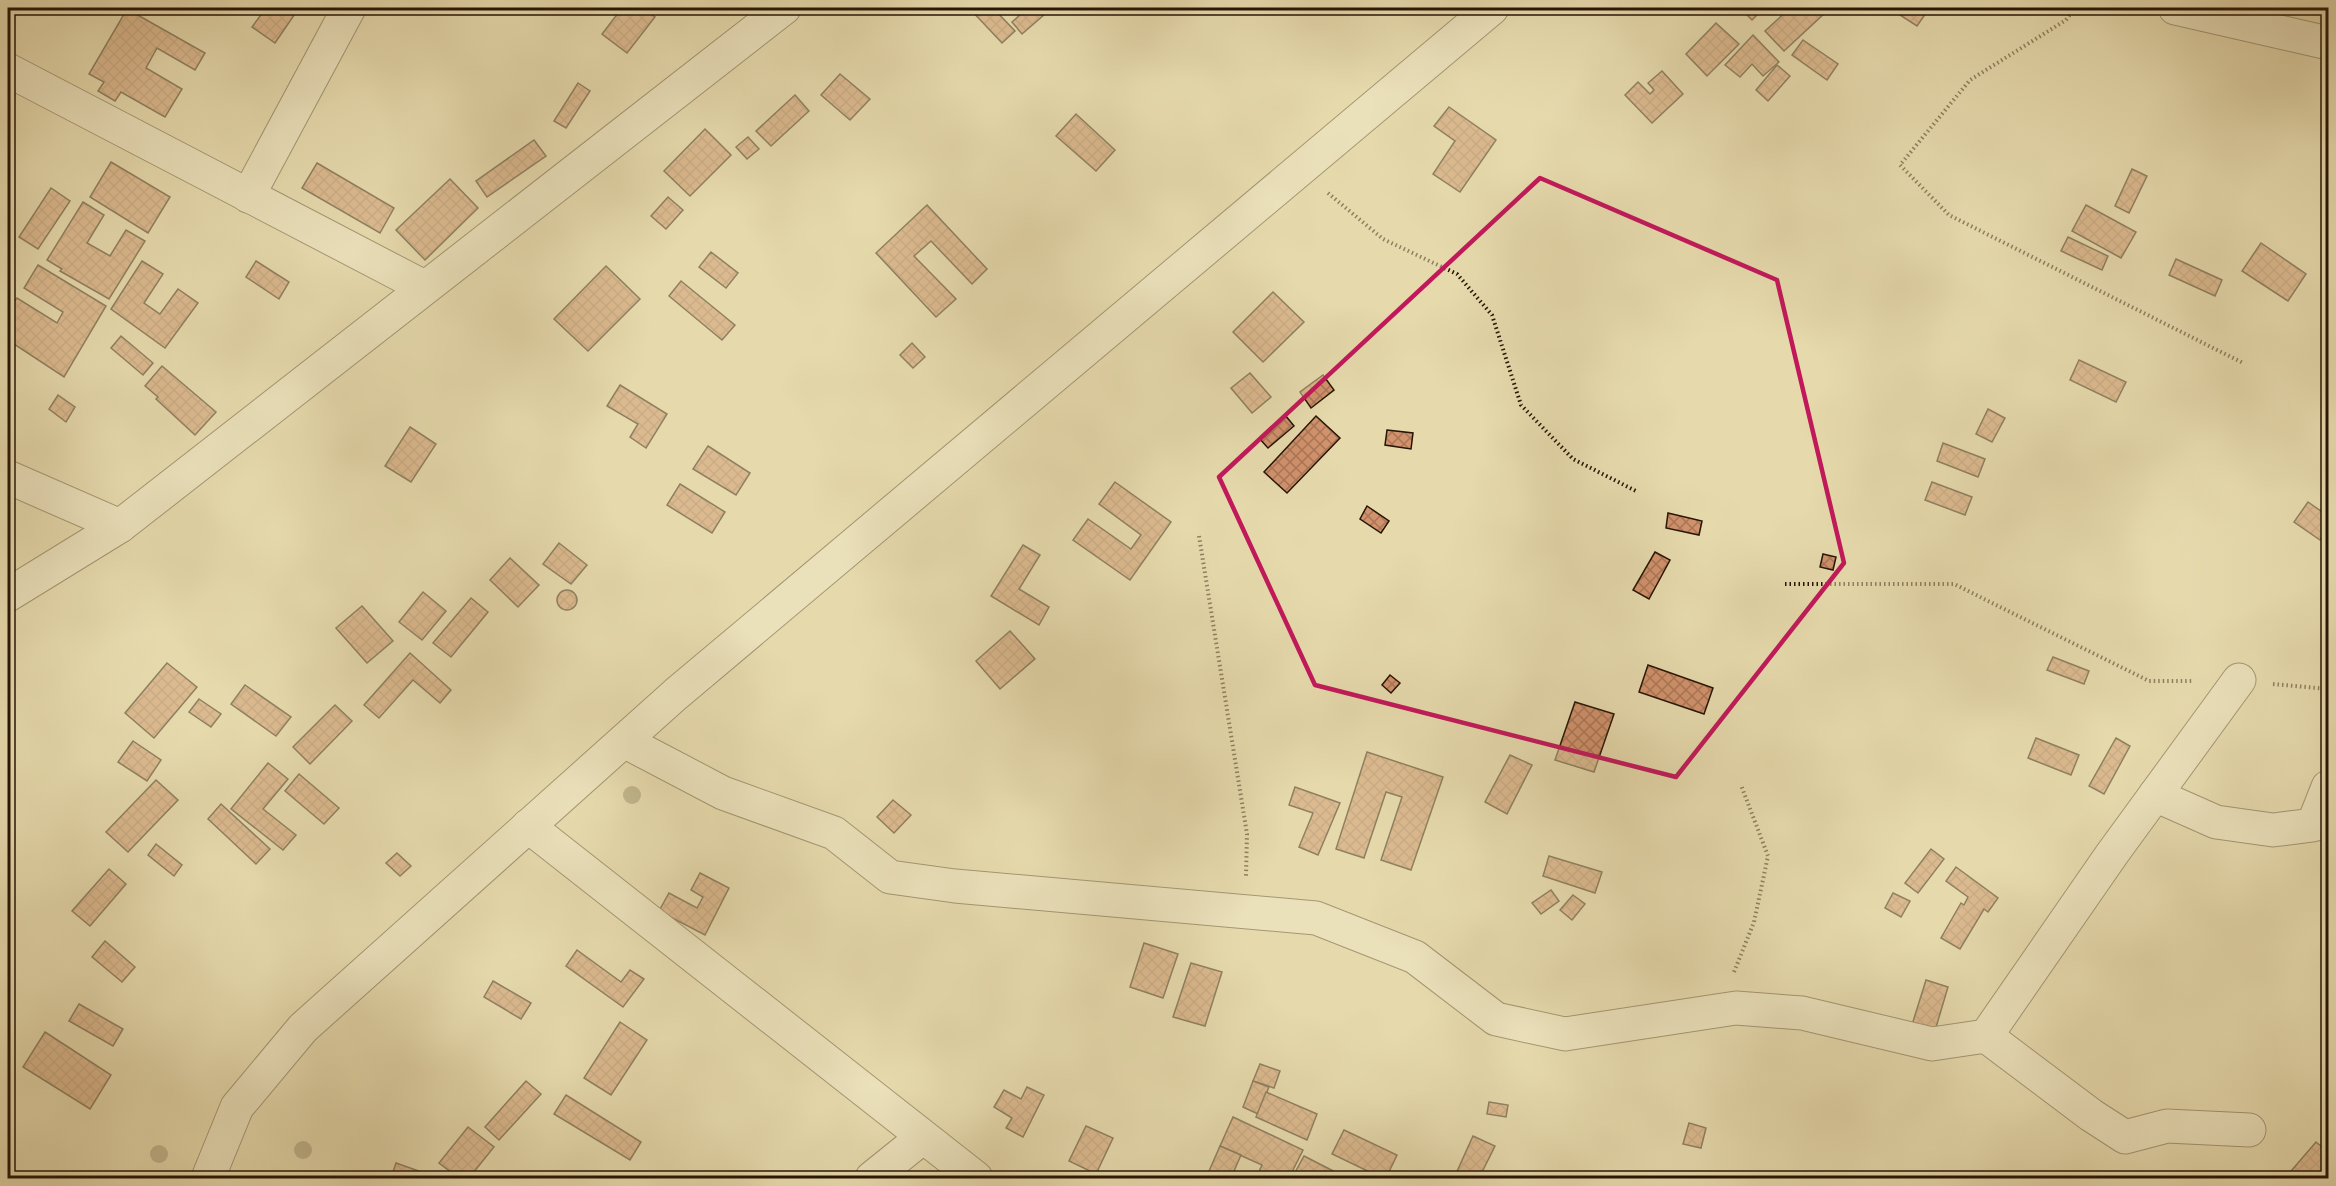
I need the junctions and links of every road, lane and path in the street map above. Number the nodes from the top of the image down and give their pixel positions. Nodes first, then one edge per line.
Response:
1 (349, 8) edge
2 (784, 8) edge
3 (1492, 8) edge
4 (2075, 8) edge
5 (2175, 8) edge
6 (2328, 43) edge
7 (8, 70) edge
8 (1300, 169) junction
9 (248, 196) junction
10 (424, 287) junction
11 (2243, 363) dead end
12 (8, 477) edge
13 (1636, 491) dead end
14 (120, 525) junction
15 (1199, 536) dead end
16 (1785, 584) dead end
17 (8, 594) edge
18 (2239, 680) junction
19 (2328, 689) edge
20 (624, 741) junction
21 (1741, 785) dead end
22 (2328, 787) edge
23 (2155, 795) junction
24 (528, 826) junction
25 (1246, 911) junction
26 (1719, 1011) junction
27 (1986, 1036) junction
28 (2249, 1130) dead end
29 (923, 1137) junction
30 (208, 1179) edge
31 (872, 1179) edge
32 (976, 1179) edge

1 - 9 street
2 - 10 street
3 - 8 street
4 - 11 path
5 - 6 street
7 - 9 street
8 - 13 path
8 - 20 street
9 - 10 street
10 - 14 street
12 - 14 street
14 - 17 street
15 - 25 path
16 - 18 path
18 - 19 path
18 - 23 street
20 - 24 street
20 - 25 street
21 - 26 path
22 - 23 street
23 - 27 street
24 - 29 street
24 - 30 street
25 - 26 street
26 - 27 street
27 - 28 street
29 - 31 street
29 - 32 street

